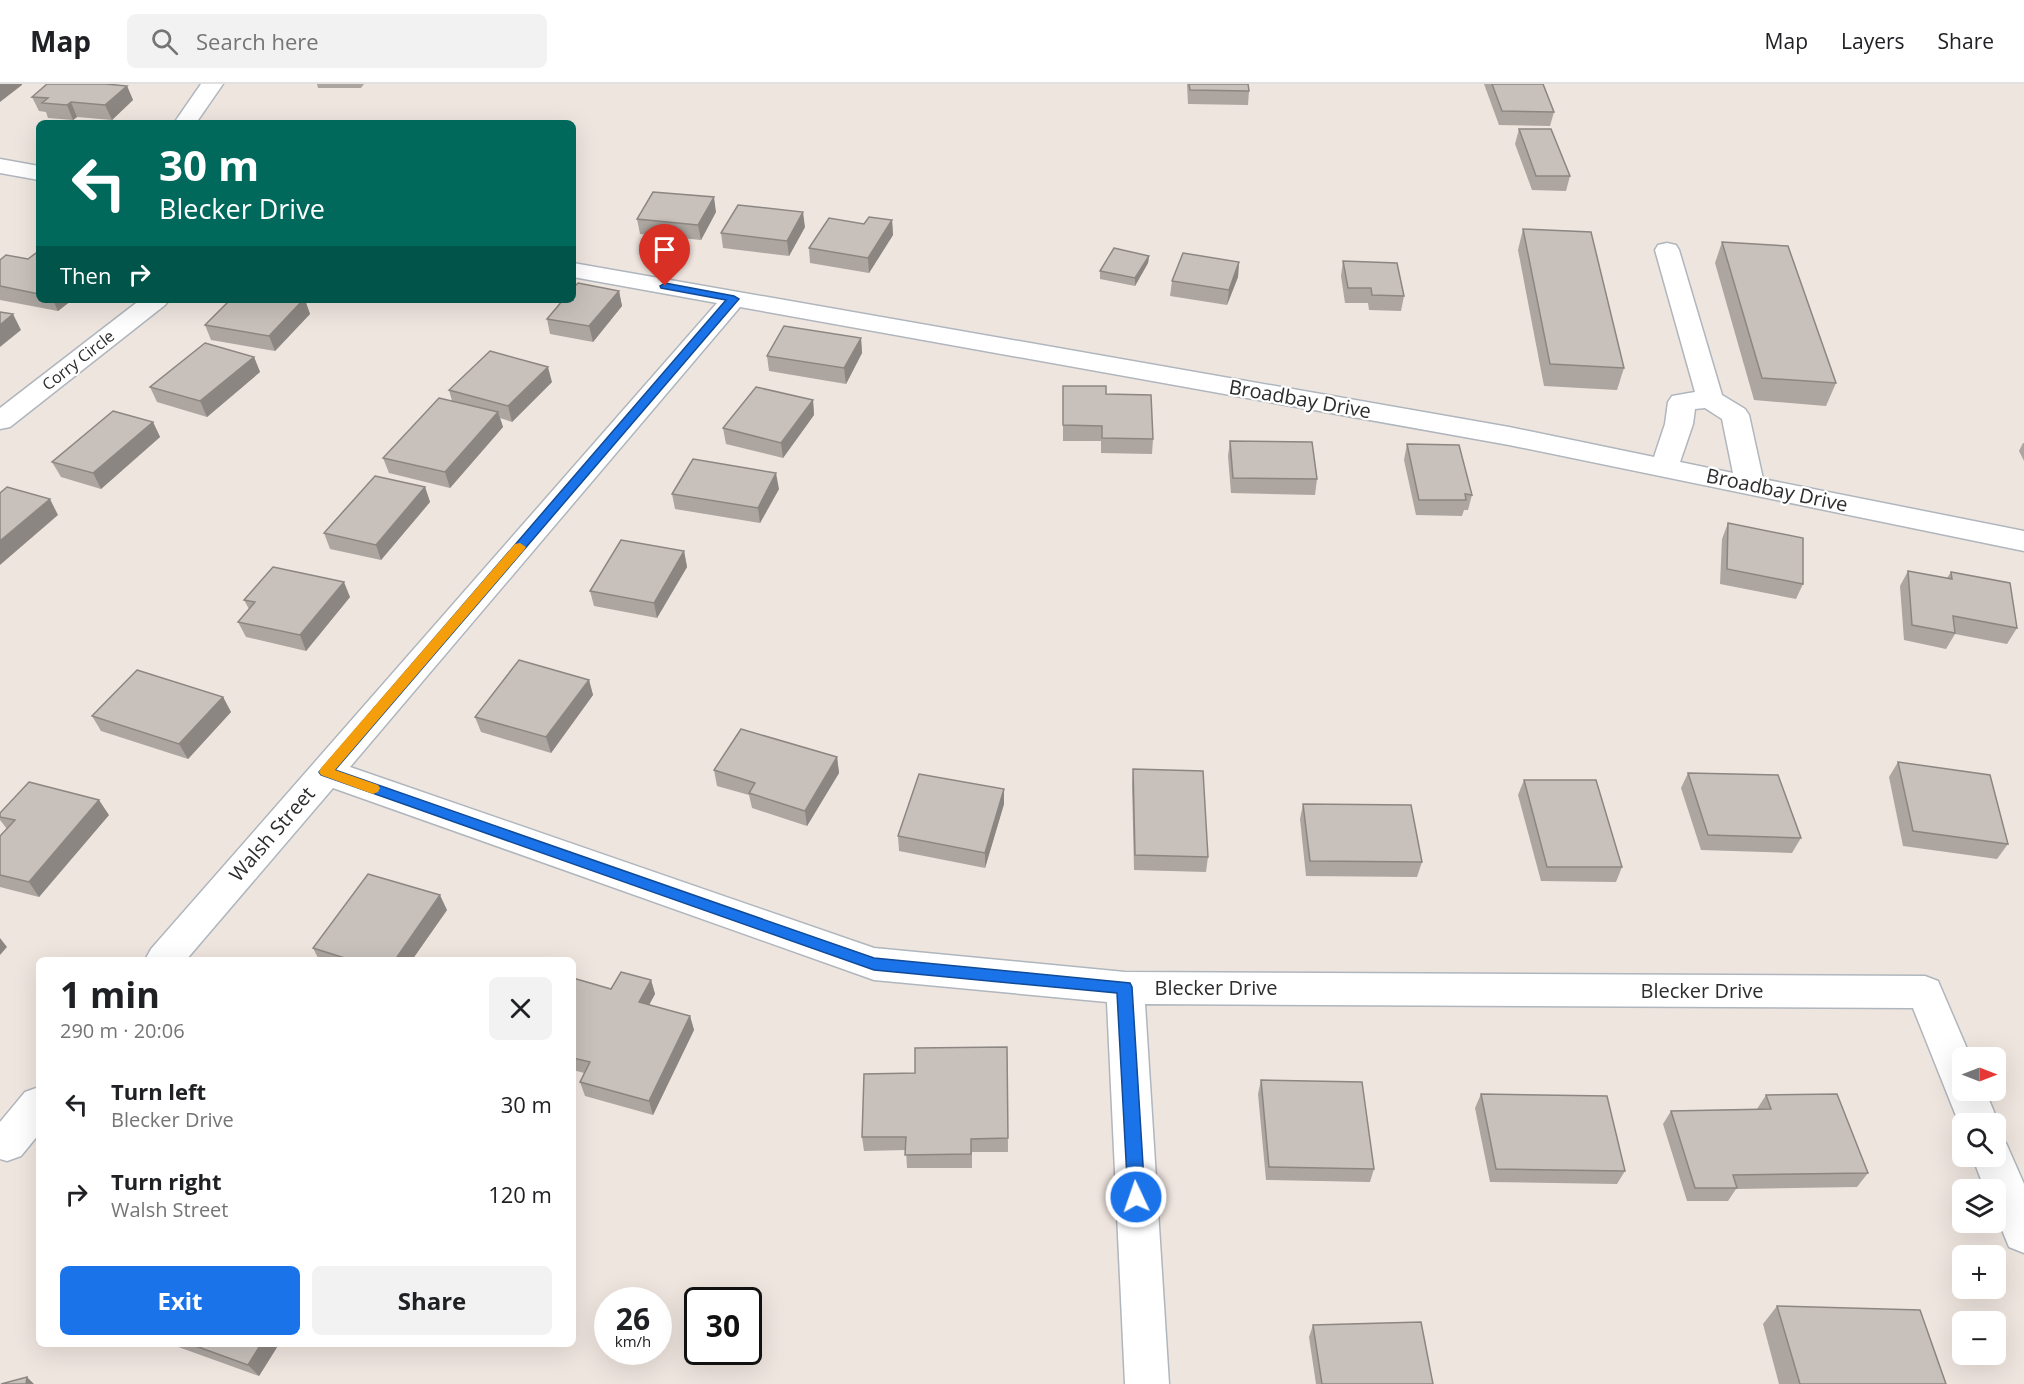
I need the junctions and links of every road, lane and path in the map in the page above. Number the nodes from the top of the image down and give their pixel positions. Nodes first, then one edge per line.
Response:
1 (213, 84) edge
2 (187, 120) edge
3 (0, 166) edge
4 (36, 172) edge
5 (1667, 250) dead end
6 (576, 271) edge
7 (734, 299) junction
8 (152, 303) edge
9 (1710, 399) junction
10 (0, 421) edge
11 (1664, 467) junction
12 (1750, 485) junction
13 (2024, 541) edge
14 (326, 772) junction
15 (167, 957) edge
16 (1125, 987) junction
17 (1952, 1058) edge
18 (36, 1109) edge
19 (7, 1143) dead end
20 (1997, 1167) edge
21 (2024, 1233) edge
22 (1147, 1384) edge

1 - 2 street
3 - 4 street
5 - 9 street
6 - 7 street, Broadbay Drive
7 - 11 street, Broadbay Drive
7 - 14 street, Walsh Street
8 - 10 street, Corry Circle
9 - 11 street
9 - 12 street
11 - 12 street, Broadbay Drive
12 - 13 street, Broadbay Drive
14 - 15 street, Walsh Street
14 - 16 street, Blecker Drive
16 - 17 street, Blecker Drive
16 - 22 street
18 - 19 street
20 - 21 street

